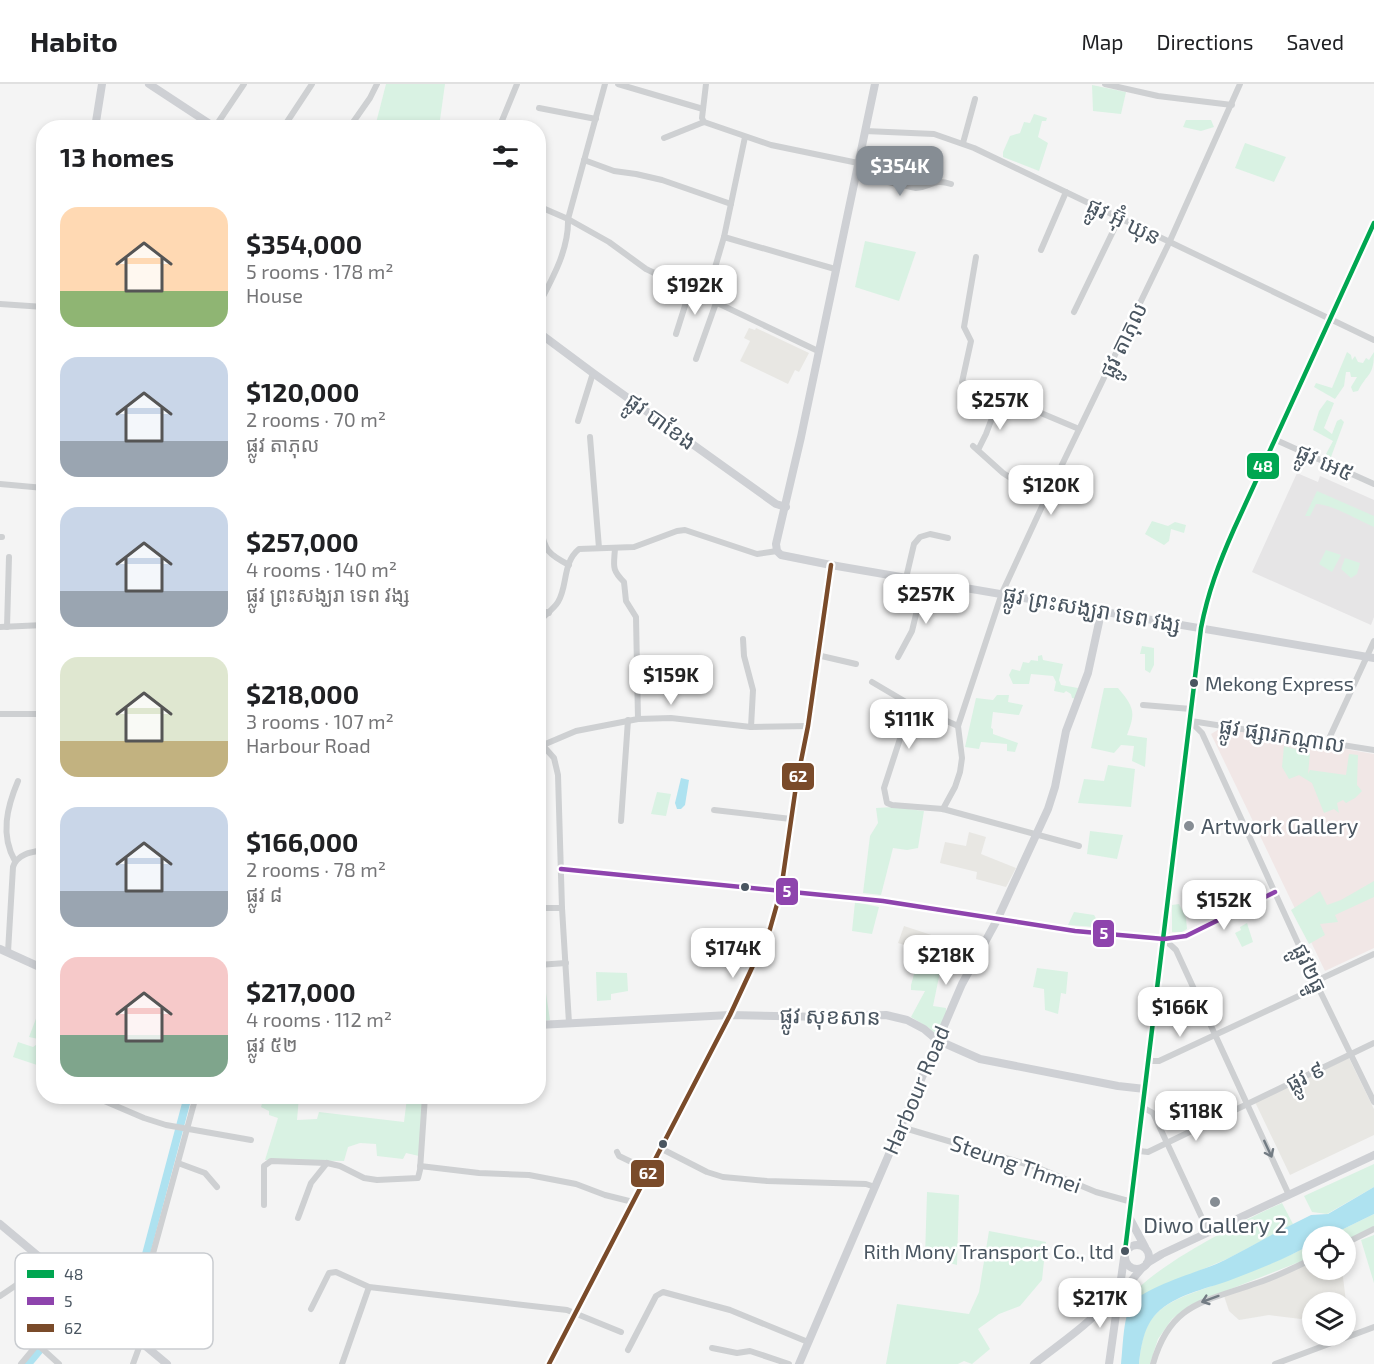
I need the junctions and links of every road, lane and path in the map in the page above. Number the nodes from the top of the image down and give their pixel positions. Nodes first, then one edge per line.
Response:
1 (102, 84) edge
2 (149, 84) edge
3 (244, 84) edge
4 (312, 84) edge
5 (377, 84) edge
6 (517, 84) edge
7 (605, 84) edge
8 (618, 84) edge
9 (706, 84) edge
10 (875, 84) edge
11 (1105, 84) edge
12 (1240, 84) edge
13 (975, 99) dead end
14 (1232, 105) junction
15 (539, 108) dead end
16 (703, 109) junction
17 (596, 119) junction
18 (97, 120) edge
19 (205, 120) edge
20 (221, 120) edge
21 (288, 120) edge
22 (354, 120) edge
23 (502, 120) edge
24 (704, 122) junction
25 (866, 131) junction
26 (745, 137) junction
27 (664, 138) dead end
28 (963, 143) junction
29 (584, 160) junction
30 (858, 163) junction
31 (856, 175) junction
32 (951, 184) dead end
33 (1066, 192) junction
34 (731, 204) junction
35 (546, 211) edge
36 (568, 219) junction
37 (1119, 219) junction
38 (1374, 223) edge
39 (724, 237) junction
40 (1169, 243) junction
41 (1041, 250) dead end
42 (976, 257) dead end
43 (835, 269) junction
44 (690, 290) junction
45 (546, 291) edge
46 (706, 298) junction
47 (716, 303) junction
48 (0, 304) edge
49 (36, 306) edge
50 (1074, 312) dead end
51 (1331, 319) junction
52 (676, 334) dead end
53 (546, 338) edge
54 (1374, 340) edge
55 (818, 351) junction
56 (696, 359) dead end
57 (593, 373) junction
58 (998, 402) dead end
59 (578, 421) dead end
60 (1079, 429) junction
61 (590, 436) dead end
62 (1276, 440) junction
63 (0, 484) edge
64 (1374, 484) edge
65 (36, 487) edge
66 (1045, 500) junction
67 (786, 507) junction
68 (948, 538) dead end
69 (599, 548) junction
70 (615, 548) junction
71 (546, 550) edge
72 (777, 551) junction
73 (9, 557) dead end
74 (569, 565) junction
75 (831, 566) junction
76 (906, 578) junction
77 (924, 581) junction
78 (1002, 593) junction
79 (546, 612) edge
80 (549, 613) junction
81 (1101, 613) junction
82 (546, 616) edge
83 (36, 625) edge
84 (3, 627) edge
85 (1201, 628) junction
86 (743, 639) dead end
87 (1374, 641) edge
88 (817, 655) junction
89 (898, 657) dead end
90 (1370, 658) edge
91 (856, 664) dead end
92 (872, 682) dead end
93 (910, 705) junction
94 (1143, 705) dead end
95 (1191, 709) junction
96 (0, 714) edge
97 (36, 714) edge
98 (638, 718) junction
99 (628, 720) junction
100 (1190, 721) junction
101 (1212, 724) junction
102 (808, 726) junction
103 (958, 726) junction
104 (751, 727) junction
105 (1202, 733) junction
106 (546, 741) edge
107 (1327, 743) junction
108 (546, 749) edge
109 (1374, 750) edge
110 (18, 781) dead end
111 (943, 809) junction
112 (714, 810) dead end
113 (791, 819) junction
114 (621, 821) dead end
115 (1036, 835) junction
116 (1079, 846) dead end
117 (36, 852) edge
118 (15, 861) junction
119 (561, 869) junction
120 (781, 890) junction
121 (1275, 892) junction
122 (546, 908) edge
123 (562, 908) junction
124 (997, 920) junction
125 (1164, 939) junction
126 (4, 950) edge
127 (1374, 954) edge
128 (566, 963) junction
129 (546, 964) edge
130 (36, 965) edge
131 (1317, 984) junction
132 (730, 1014) junction
133 (569, 1023) junction
134 (546, 1024) edge
135 (1216, 1035) junction
136 (937, 1040) junction
137 (1374, 1043) edge
138 (1351, 1054) junction
139 (1149, 1061) junction
140 (1145, 1089) junction
141 (1374, 1102) edge
142 (111, 1104) edge
143 (192, 1104) edge
144 (424, 1104) edge
145 (1247, 1104) junction
146 (1144, 1108) junction
147 (900, 1127) junction
148 (182, 1128) junction
149 (251, 1140) dead end
150 (1167, 1143) junction
151 (660, 1148) junction
152 (1138, 1151) junction
153 (617, 1152) dead end
154 (1374, 1155) edge
155 (178, 1163) junction
156 (327, 1163) junction
157 (420, 1166) junction
158 (648, 1170) junction
159 (217, 1186) dead end
160 (875, 1187) junction
161 (1289, 1195) junction
162 (633, 1202) junction
163 (1132, 1202) junction
164 (264, 1205) dead end
165 (298, 1218) dead end
166 (1130, 1219) junction
167 (0, 1224) edge
168 (1374, 1229) edge
169 (1209, 1233) junction
170 (1356, 1238) edge
171 (1146, 1248) junction
172 (34, 1253) edge
173 (153, 1253) edge
174 (1162, 1254) junction
175 (1125, 1255) junction
176 (1302, 1264) edge
177 (1144, 1266) junction
178 (1119, 1285) junction
179 (15, 1286) edge
180 (369, 1287) junction
181 (0, 1296) edge
182 (1117, 1297) junction
183 (311, 1309) dead end
184 (1106, 1309) junction
185 (1097, 1313) junction
186 (1115, 1314) junction
187 (577, 1315) junction
188 (1374, 1327) edge
189 (621, 1332) dead end
190 (808, 1342) junction
191 (712, 1348) dead end
192 (38, 1349) edge
193 (42, 1349) edge
194 (138, 1349) edge
195 (149, 1349) edge
196 (628, 1350) dead end
197 (21, 1364) edge
198 (58, 1364) edge
199 (133, 1364) edge
200 (167, 1364) edge
201 (342, 1364) edge
202 (549, 1364) edge
203 (789, 1364) edge
204 (799, 1364) edge
205 (1034, 1364) edge
206 (1109, 1364) edge
207 (1153, 1364) edge
208 (1275, 1364) edge

1 - 18 street
2 - 19 street
3 - 20 street
4 - 21 street
5 - 22 street
6 - 23 street
7 - 17 street
8 - 16 street
9 - 16 street
10 - 25 street
11 - 14 street
12 - 14 street, ផ្លូវ តាភុល
13 - 28 street
14 - 40 street, ផ្លូវ តាភុល
15 - 17 street
16 - 24 street
17 - 29 street
24 - 26 street
24 - 27 street
25 - 28 street, ផ្លូវ អ៊ុំ ឃុន
25 - 30 street
26 - 30 street
26 - 34 street
28 - 33 street, ផ្លូវ អ៊ុំ ឃុន
29 - 34 street
29 - 36 street
30 - 31 street
31 - 32 street
31 - 43 street
33 - 37 street, ផ្លូវ អ៊ុំ ឃុន
33 - 41 street
34 - 39 street
35 - 36 street
36 - 44 street
36 - 45 street
37 - 40 street, ផ្លូវ អ៊ុំ ឃុន
37 - 50 street
38 - 51 street
39 - 43 street
39 - 46 street
40 - 51 street, ផ្លូវ អ៊ុំ ឃុន
40 - 60 street, ផ្លូវ តាភុល
42 - 60 street
43 - 55 street
44 - 46 street
44 - 52 street
46 - 47 street
47 - 55 street
47 - 56 street
48 - 49 street
51 - 54 street, ផ្លូវ អ៊ុំ ឃុន
51 - 62 street
53 - 57 street, ផ្លូវ បាខែង
55 - 67 street
57 - 59 street
57 - 67 street, ផ្លូវ បាខែង
58 - 66 street
60 - 66 street, ផ្លូវ តាភុល
61 - 69 street
62 - 64 street, ផ្លូវ អេ៥
62 - 85 street
63 - 65 street
66 - 78 street, ផ្លូវ តាភុល
67 - 72 street
68 - 76 street
69 - 70 street
69 - 74 street
70 - 72 street
70 - 98 street
71 - 74 street
72 - 75 street, ផ្លូវ ព្រះសង្ឃរា ទេព វង្ស
73 - 84 street
74 - 80 street
75 - 76 street, ផ្លូវ ព្រះសង្ឃរា ទេព វង្ស
75 - 88 street
76 - 77 street, ផ្លូវ ព្រះសង្ឃរា ទេព វង្ស
77 - 78 street, ផ្លូវ ព្រះសង្ឃរា ទេព វង្ស
77 - 89 street
78 - 81 street, ផ្លូវ ព្រះសង្ឃរា ទេព វង្ស
78 - 103 street, ផ្លូវ តាភុល
79 - 80 street
80 - 82 street
81 - 85 street, ផ្លូវ ព្រះសង្ឃរា ទេព វង្ស
81 - 115 street, Harbour Road
83 - 84 street
85 - 90 street, ផ្លូវ ព្រះសង្ឃរា ទេព វង្ស
85 - 95 street
86 - 104 street
87 - 90 street
88 - 91 street
88 - 102 street
90 - 107 street
92 - 93 street
93 - 103 street
93 - 111 street
94 - 95 street
95 - 100 street
96 - 97 street
98 - 99 street
98 - 104 street
99 - 106 street
99 - 114 street
100 - 101 street, ផ្លូវ ផ្សារកណ្តាល
100 - 105 street, ផ្លូវ២ធ្នូ
100 - 125 street
101 - 105 street
101 - 107 street, ផ្លូវ ផ្សារកណ្តាល
102 - 104 street
102 - 113 street
103 - 111 street
105 - 121 street, ផ្លូវ២ធ្នូ
107 - 109 street, ផ្លូវ ផ្សារកណ្តាល
108 - 119 street
110 - 118 street
111 - 115 street
112 - 113 street
113 - 120 street
115 - 116 street
115 - 124 street, Harbour Road
117 - 118 street
118 - 126 street
119 - 120 street
119 - 123 street
120 - 124 street
120 - 132 street
121 - 125 street
121 - 131 street, ផ្លូវ២ធ្នូ
122 - 123 street
123 - 128 street
124 - 125 street
124 - 136 street, Harbour Road
125 - 135 street
125 - 139 street
126 - 130 street
127 - 131 street
128 - 129 street
128 - 133 street
131 - 135 street
131 - 138 street, ផ្លូវ២ធ្នូ
132 - 133 street, ផ្លូវ សុខសាន
132 - 136 street, ផ្លូវ សុខសាន
132 - 151 street
133 - 134 street, ផ្លូវ សុខសាន
135 - 139 street
135 - 145 street
136 - 140 street, ផ្លូវ សុខសាន
136 - 147 street, Harbour Road
137 - 138 street, ផ្លូវ ៩
138 - 141 street, ផ្លូវ២ធ្នូ
138 - 145 street, ផ្លូវ ៩
139 - 140 street
140 - 146 street
142 - 148 street
143 - 148 street
144 - 157 street
145 - 150 street, ផ្លូវ ៩
145 -> 161 street
146 - 150 street
146 - 152 street
147 - 160 street, Harbour Road
147 - 163 street, Steung Thmei
148 - 149 street
148 - 155 street
150 - 152 street, ផ្លូវ ៩
150 - 169 street
151 - 158 street
151 - 160 street
152 - 163 street
153 - 158 street
154 - 161 street
155 - 159 street
155 - 173 street
156 - 157 street
156 - 164 street
156 - 165 street
157 - 162 street
158 - 162 street
160 - 190 street, Harbour Road
161 - 169 street
162 - 187 street
163 - 166 street
166 - 171 street
166 - 175 street
167 - 172 street
168 - 170 street
169 - 174 street
171 - 174 street
171 - 175 street
171 - 177 street
174 - 177 street
175 - 177 street
175 - 178 street
176 -> 207 street
177 - 182 street
178 - 182 street
178 - 185 street
179 - 181 street
180 - 183 street
180 - 187 street
180 - 201 street
182 - 184 street
182 - 186 street
184 - 185 street
184 - 186 street
185 - 205 street
186 - 206 street
187 - 189 street
187 - 202 street
188 - 208 street
190 - 196 street
190 - 204 street, Harbour Road
191 - 203 street
192 - 197 street
193 - 198 street
194 - 199 street
195 - 200 street

